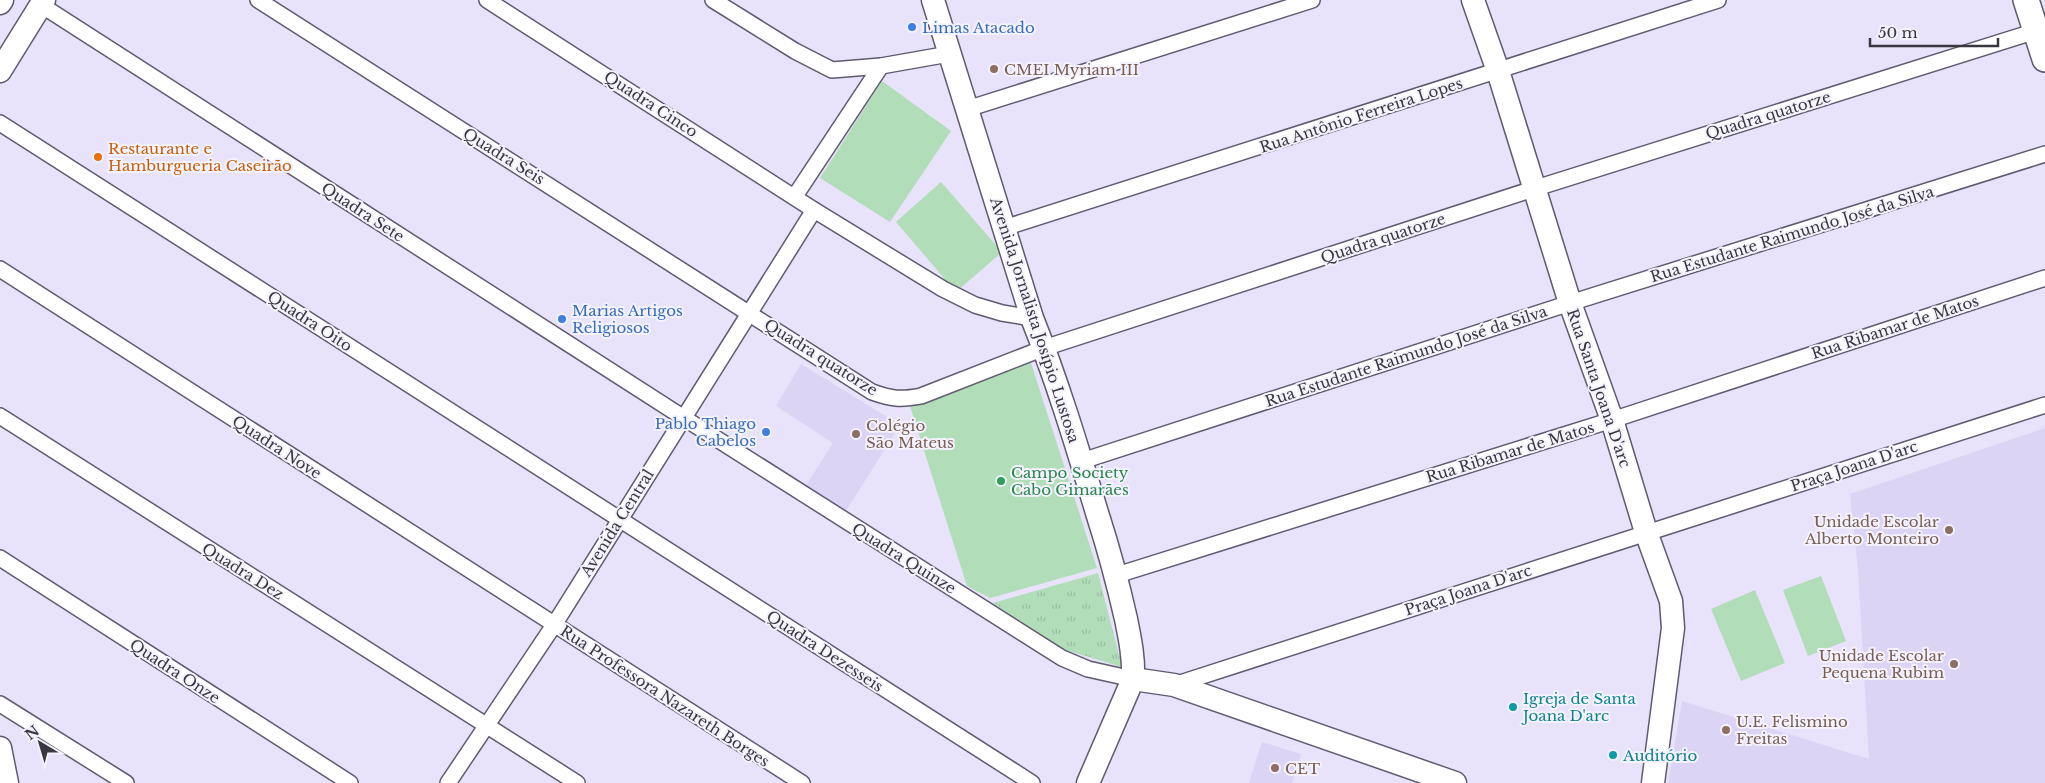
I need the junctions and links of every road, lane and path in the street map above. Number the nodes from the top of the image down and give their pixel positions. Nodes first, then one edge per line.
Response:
1 (258, 0) edge
2 (487, 0) edge
3 (713, 0) edge
4 (933, 0) edge
5 (1312, 0) edge
6 (1473, 0) edge
7 (1718, 0) edge
8 (2026, 0) edge
9 (43, 2) edge
10 (2036, 30) junction
11 (949, 54) junction
12 (2045, 59) edge
13 (881, 66) junction
14 (0, 71) edge
15 (1498, 72) junction
16 (967, 109) junction
17 (0, 123) edge
18 (2045, 154) edge
19 (1533, 189) junction
20 (795, 196) junction
21 (814, 210) junction
22 (1004, 228) junction
23 (0, 269) edge
24 (2045, 278) edge
25 (1570, 303) junction
26 (749, 312) junction
27 (1032, 318) junction
28 (1044, 348) junction
29 (2045, 405) edge
30 (0, 416) edge
31 (684, 418) junction
32 (1612, 420) junction
33 (1082, 461) junction
34 (619, 520) junction
35 (1646, 532) junction
36 (0, 558) edge
37 (1117, 575) junction
38 (554, 625) junction
39 (1133, 679) junction
40 (1174, 685) junction
41 (0, 704) edge
42 (487, 726) junction
43 (0, 748) edge
44 (7, 783) edge
45 (126, 783) edge
46 (350, 783) edge
47 (448, 783) edge
48 (577, 783) edge
49 (802, 783) edge
50 (1032, 783) edge
51 (1088, 783) edge
52 (1454, 783) edge
53 (1653, 783) edge

1 - 26 street, Quadra Seis
2 - 20 street, Quadra Cinco
3 - 13 street
4 - 11 street, Avenida Jornalista Josípio Lustosa
5 - 16 street
6 - 15 street, Rua Santa Joana D'arc
7 - 15 street, Rua Antônio Ferreira Lopes
8 - 10 main road
9 - 14 street
9 - 31 street, Quadra Sete
10 - 12 main road
10 - 19 street, Quadra quatorze
11 - 13 street
11 - 16 street, Avenida Jornalista Josípio Lustosa
13 - 20 street
15 - 19 street, Rua Santa Joana D'arc
15 - 22 street, Rua Antônio Ferreira Lopes
16 - 22 street, Avenida Jornalista Josípio Lustosa
17 - 34 street, Quadra Oito
18 - 25 street, Rua Estudante Raimundo José da Silva
19 - 25 street, Rua Santa Joana D'arc
19 - 28 street, Quadra quatorze
20 - 21 street, Quadra Cinco
21 - 26 street, Avenida Central
21 - 27 street
22 - 27 street, Avenida Jornalista Josípio Lustosa
23 - 38 street, Quadra Nove
24 - 32 street, Rua Ribamar de Matos
25 - 32 street, Rua Santa Joana D'arc
25 - 33 street, Rua Estudante Raimundo José da Silva
26 - 28 street, Quadra quatorze
26 - 31 street, Avenida Central
27 - 28 street, Avenida Jornalista Josípio Lustosa
28 - 33 street, Avenida Jornalista Josípio Lustosa
29 - 35 street, Praça Joana D'arc
30 - 42 street, Quadra Dez
31 - 34 street, Avenida Central
31 - 39 street, Quadra Quinze
32 - 35 street, Rua Santa Joana D'arc
32 - 37 street, Rua Ribamar de Matos
33 - 37 street, Avenida Jornalista Josípio Lustosa
34 - 38 street, Avenida Central
34 - 50 street, Quadra Dezesseis
35 - 40 street, Praça Joana D'arc
35 - 53 street, Rua Santa Joana D'arc
36 - 46 street, Quadra Onze
37 - 39 street, Avenida Jornalista Josípio Lustosa
38 - 42 street, Avenida Central
38 - 49 street, Rua Professora Nazareth Borges
39 - 40 street
39 - 51 street, Avenida Jornalista Josípio Lustosa
40 - 52 street
41 - 45 street
42 - 47 street, Avenida Central
42 - 48 street, Quadra Dez
43 - 44 street

